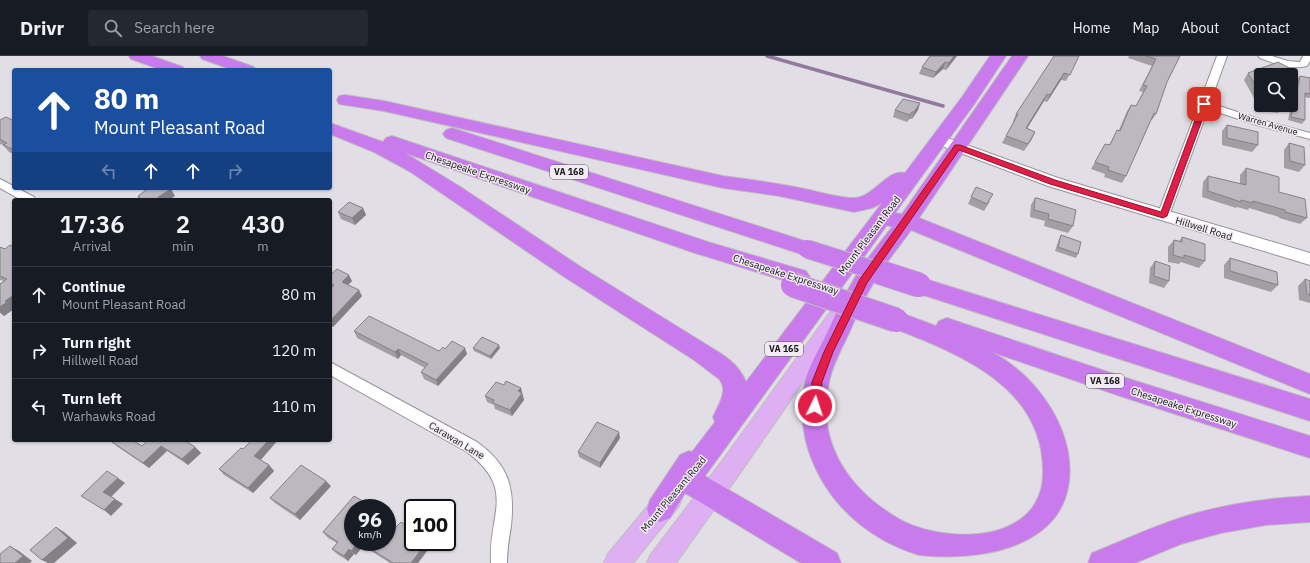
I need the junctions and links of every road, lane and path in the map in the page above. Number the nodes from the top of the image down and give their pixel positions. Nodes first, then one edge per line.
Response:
1 (137, 56) edge
2 (208, 56) edge
3 (998, 56) edge
4 (1020, 56) edge
5 (1222, 56) edge
6 (1263, 56) edge
7 (1308, 56) edge
8 (171, 68) edge
9 (242, 68) edge
10 (338, 98) edge
11 (1204, 104) junction
12 (332, 122) edge
13 (332, 129) edge
14 (1310, 136) edge
15 (939, 140) junction
16 (958, 147) junction
17 (723, 182) junction
18 (0, 183) edge
19 (12, 190) edge
20 (12, 190) edge
21 (26, 198) edge
22 (1163, 216) junction
23 (881, 218) junction
24 (907, 221) junction
25 (1310, 259) edge
26 (863, 282) junction
27 (898, 316) junction
28 (332, 369) edge
29 (1310, 384) edge
30 (1310, 410) edge
31 (1310, 447) edge
32 (687, 480) junction
33 (712, 496) junction
34 (1310, 508) edge
35 (660, 509) junction
36 (500, 563) edge
37 (617, 563) edge
38 (660, 563) edge
39 (827, 563) edge
40 (1102, 563) edge

1 - 8 highway
2 - 9 highway
3 - 15 highway, Mount Pleasant Road / VA 165
4 - 16 highway, VA 165
5 - 11 street
6 - 7 street
10 - 17 highway
10 - 30 highway, VA 168, bridge
11 - 14 street, Warren Avenue
11 - 22 street
12 - 27 highway, Chesapeake Expressway, bridge
13 - 35 highway
15 - 16 street, Hillwell Road
15 - 17 highway
15 - 23 highway, Mount Pleasant Road / VA 165
16 - 22 street, Hillwell Road
16 - 24 highway, VA 165
17 - 23 highway
18 - 19 street
20 - 21 street
22 - 25 street, Hillwell Road
23 - 24 highway
23 - 32 highway, Mount Pleasant Road / VA 165
24 - 26 highway, VA 165
24 - 29 highway
26 - 27 highway
26 - 33 main road, VA 165
27 - 31 highway, Chesapeake Expressway / VA 168
28 - 36 street, Carawan Lane
32 - 33 highway
32 - 35 main road, Mount Pleasant Road / VA 165
33 - 38 main road, VA 165
33 - 39 highway
34 - 40 highway
35 - 37 main road, Mount Pleasant Road / VA 165

